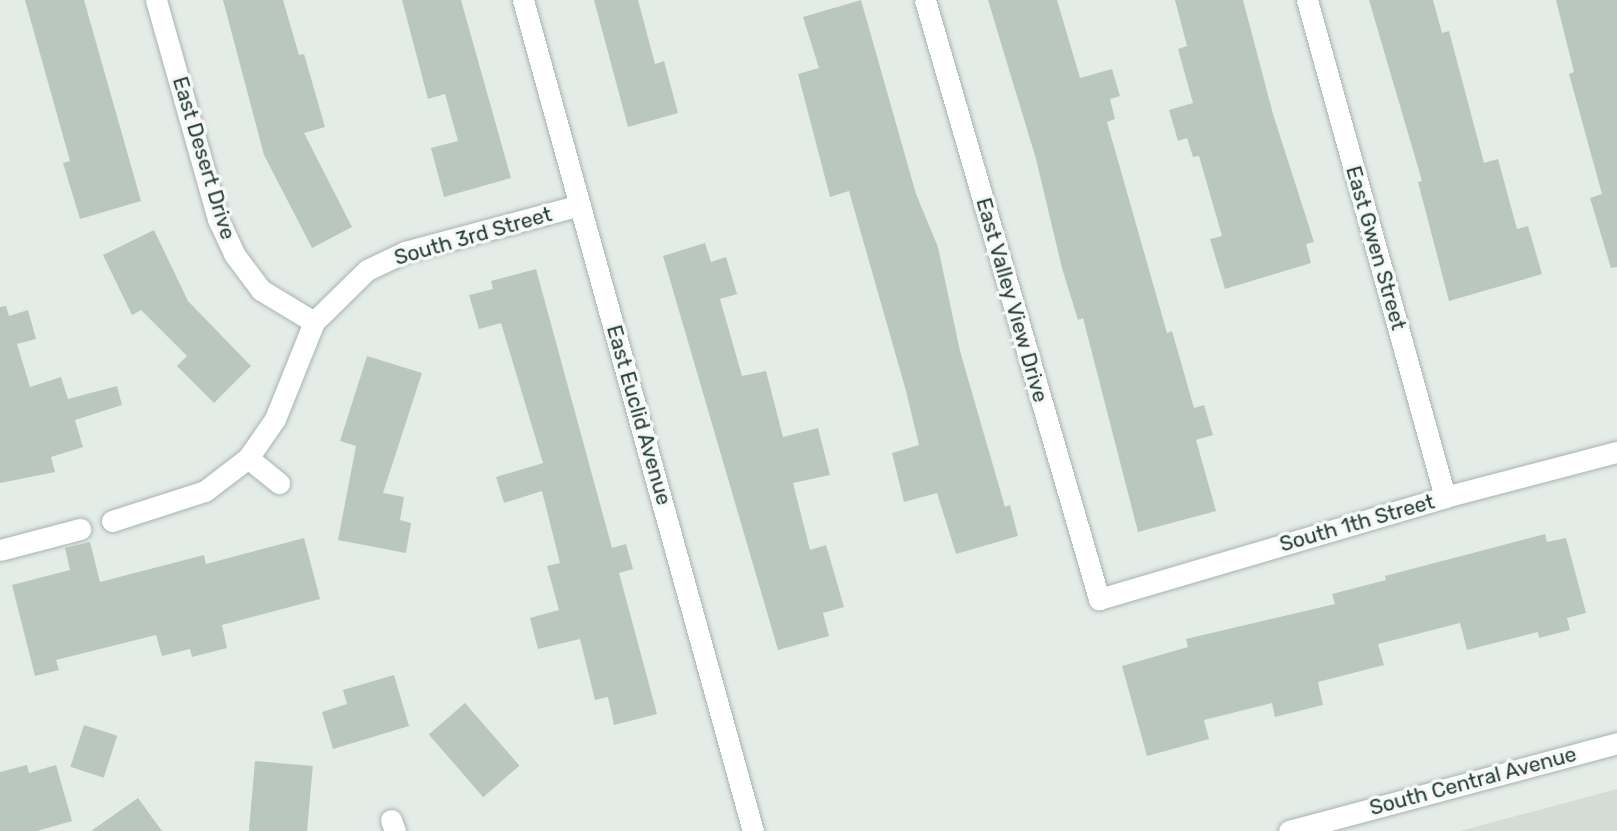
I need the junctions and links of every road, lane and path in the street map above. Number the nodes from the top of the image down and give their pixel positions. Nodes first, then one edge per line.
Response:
1 (156, 0) edge
2 (523, 0) edge
3 (925, 0) edge
4 (1307, 0) edge
5 (580, 205) junction
6 (314, 322) junction
7 (1617, 452) edge
8 (248, 458) junction
9 (279, 483) dead end
10 (1445, 497) junction
11 (112, 522) dead end
12 (80, 529) dead end
13 (0, 550) edge
14 (1099, 599) joint
15 (1617, 743) edge
16 (753, 831) edge
17 (1289, 831) edge

1 - 6 street, East Desert Drive
2 - 5 street, East Euclid Avenue
3 - 14 street, East Valley View Drive
4 - 10 street, East Gwen Street
5 - 6 street, South 3rd Street
5 - 16 street, East Euclid Avenue
6 - 8 street, South 3rd Street
7 - 10 street, South 1th Street
8 - 9 street
8 - 11 street, South 3rd Street
10 - 14 street, South 1th Street
12 - 13 street
15 - 17 street, South Central Avenue

